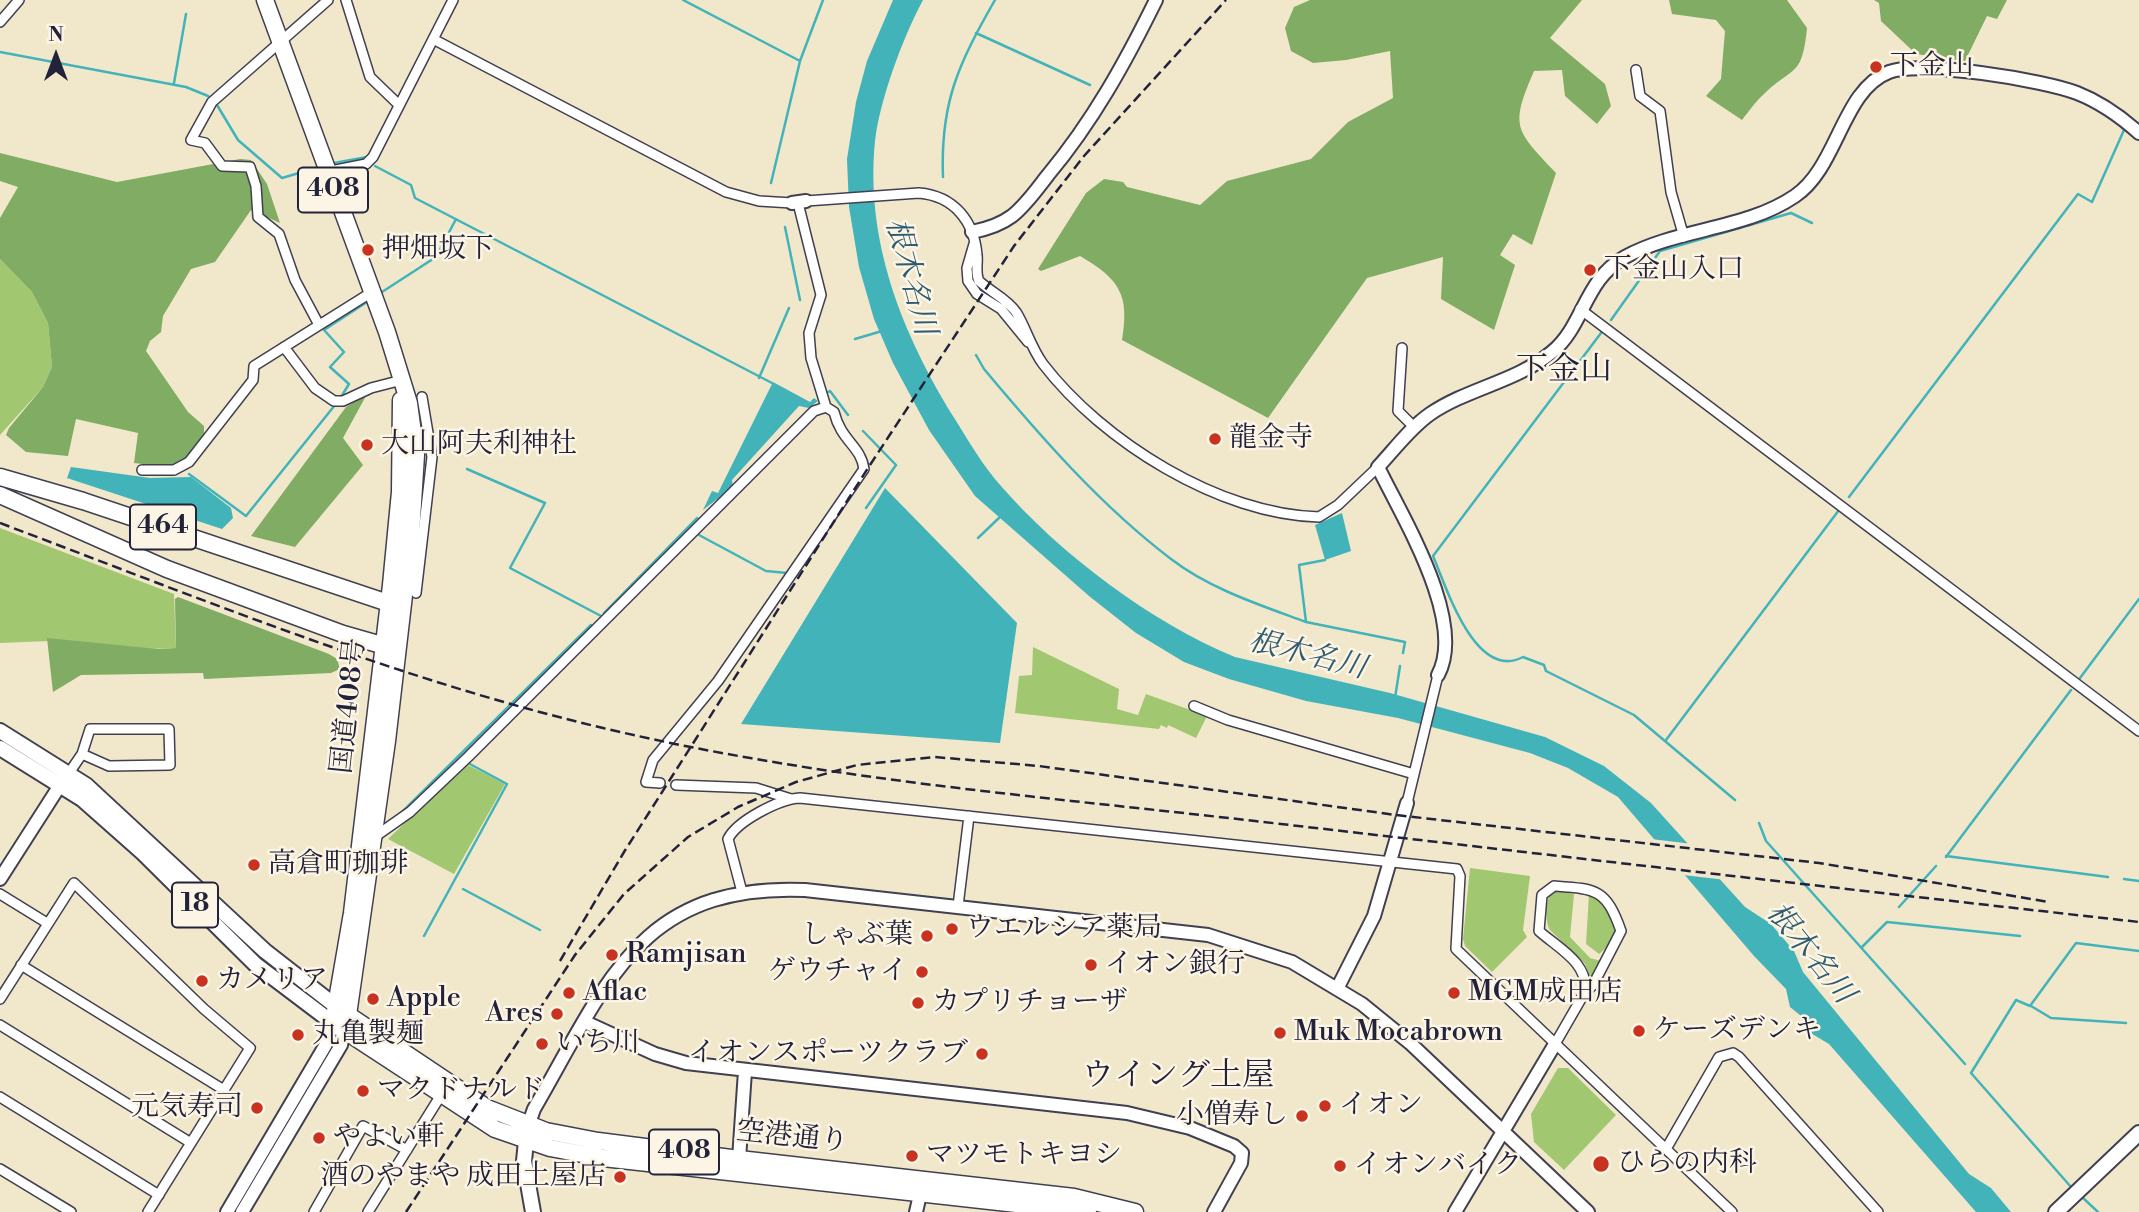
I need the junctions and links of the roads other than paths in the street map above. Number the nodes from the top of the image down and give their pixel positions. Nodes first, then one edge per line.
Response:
1 (19, 0) edge
2 (265, 0) edge
3 (328, 0) edge
4 (346, 0) edge
5 (453, 0) edge
6 (1156, 0) edge
7 (0, 22) edge
8 (433, 39) junction
9 (278, 42) junction
10 (1636, 71) dead end
11 (398, 104) junction
12 (2139, 132) edge
13 (327, 172) junction
14 (799, 202) junction
15 (973, 237) junction
16 (1684, 237) junction
17 (372, 292) junction
18 (1580, 309) junction
19 (319, 325) junction
20 (284, 347) junction
21 (1402, 348) dead end
22 (401, 380) junction
23 (422, 397) dead end
24 (823, 399) junction
25 (1414, 427) junction
26 (1378, 467) junction
27 (142, 470) dead end
28 (0, 477) edge
29 (0, 495) edge
30 (416, 593) dead end
31 (396, 606) junction
32 (390, 648) junction
33 (1437, 675) joint
34 (1194, 706) dead end
35 (0, 731) edge
36 (2139, 731) edge
37 (0, 748) edge
38 (82, 754) junction
39 (1415, 769) junction
40 (64, 778) junction
41 (660, 783) dead end
42 (676, 785) dead end
43 (791, 799) junction
44 (1407, 803) joint
45 (969, 817) junction
46 (373, 838) junction
47 (1392, 860) junction
48 (0, 880) edge
49 (742, 892) junction
50 (0, 894) edge
51 (958, 906) junction
52 (47, 923) junction
53 (21, 965) junction
54 (1339, 987) junction
55 (1585, 992) junction
56 (0, 999) edge
57 (341, 1019) junction
58 (585, 1022) junction
59 (0, 1025) edge
60 (1555, 1044) junction
61 (745, 1071) junction
62 (224, 1090) junction
63 (441, 1095) junction
64 (0, 1097) edge
65 (1503, 1132) junction
66 (526, 1133) junction
67 (2139, 1133) edge
68 (191, 1143) junction
69 (1666, 1149) junction
70 (407, 1150) junction
71 (739, 1159) junction
72 (0, 1169) edge
73 (922, 1186) junction
74 (159, 1195) junction
75 (1083, 1208) edge
76 (71, 1212) edge
77 (148, 1212) edge
78 (228, 1212) edge
79 (242, 1212) edge
80 (314, 1212) edge
81 (368, 1212) edge
82 (533, 1212) edge
83 (916, 1212) edge
84 (1135, 1212) edge
85 (1214, 1212) edge
86 (1455, 1212) edge
87 (1588, 1212) edge
88 (1732, 1212) edge
89 (1878, 1212) edge
90 (2056, 1212) edge

1 - 7 street
2 - 9 highway, 国道408号 / 408
3 - 9 street
4 - 11 street
5 - 8 street
6 - 15 street
8 - 11 street
8 - 14 street
9 - 13 highway, 国道408号 / 408
9 - 19 street
10 - 16 street
11 - 13 street
12 - 16 street
13 - 17 highway, 国道408号 / 408
14 - 15 street
14 - 24 street
15 - 26 street
16 - 18 street
17 - 19 street
17 - 22 highway, 国道408号 / 408
18 - 25 street
18 - 36 street
19 - 20 street
20 - 22 street
20 - 27 street
21 - 25 street
22 - 31 highway, 国道408号
23 - 30 street
24 - 41 street
24 - 46 street
25 - 26 street
26 - 33 street
28 - 31 highway, 464
29 - 32 highway
31 - 32 highway, 国道408号
32 - 46 highway, 国道408号
32 - 57 highway, 国道408号
33 - 39 street
34 - 39 street
35 - 40 main road, 18
37 - 40 main road, 18
38 - 38 street
38 - 40 street
39 - 44 street
40 - 48 street
40 - 57 main road, 18
42 - 43 street
43 - 45 street
43 - 49 street
44 - 47 street
45 - 47 street
45 - 51 street
46 - 57 highway, 国道408号
47 - 54 street
47 - 60 street
49 - 51 street
49 - 58 street
50 - 52 street
51 - 54 street
52 - 53 street
52 - 62 street
53 - 56 street
53 - 62 street
54 - 65 street
55 - 55 street
55 - 60 street
57 - 63 highway, 空港通り / 408
57 - 66 highway, 空港通り / 408
57 - 78 street
57 - 79 street
58 - 61 street
58 - 66 street
59 - 68 street
60 - 65 street
60 - 69 street
61 - 71 street
61 - 85 street
62 - 68 street
63 - 66 highway, 空港通り / 408
63 - 70 street
64 - 74 street
65 - 86 street
65 - 87 street
66 - 71 highway, 空港通り / 408
66 - 73 highway, 空港通り / 408
66 - 82 main road
67 - 90 main road
68 - 74 street
69 - 88 street
69 - 89 street
70 - 80 street
70 - 81 street
71 - 73 highway, 空港通り / 408
72 - 76 street
73 - 75 highway, 空港通り / 408
73 - 83 street
74 - 77 street
75 - 84 highway, 空港通り / 408

